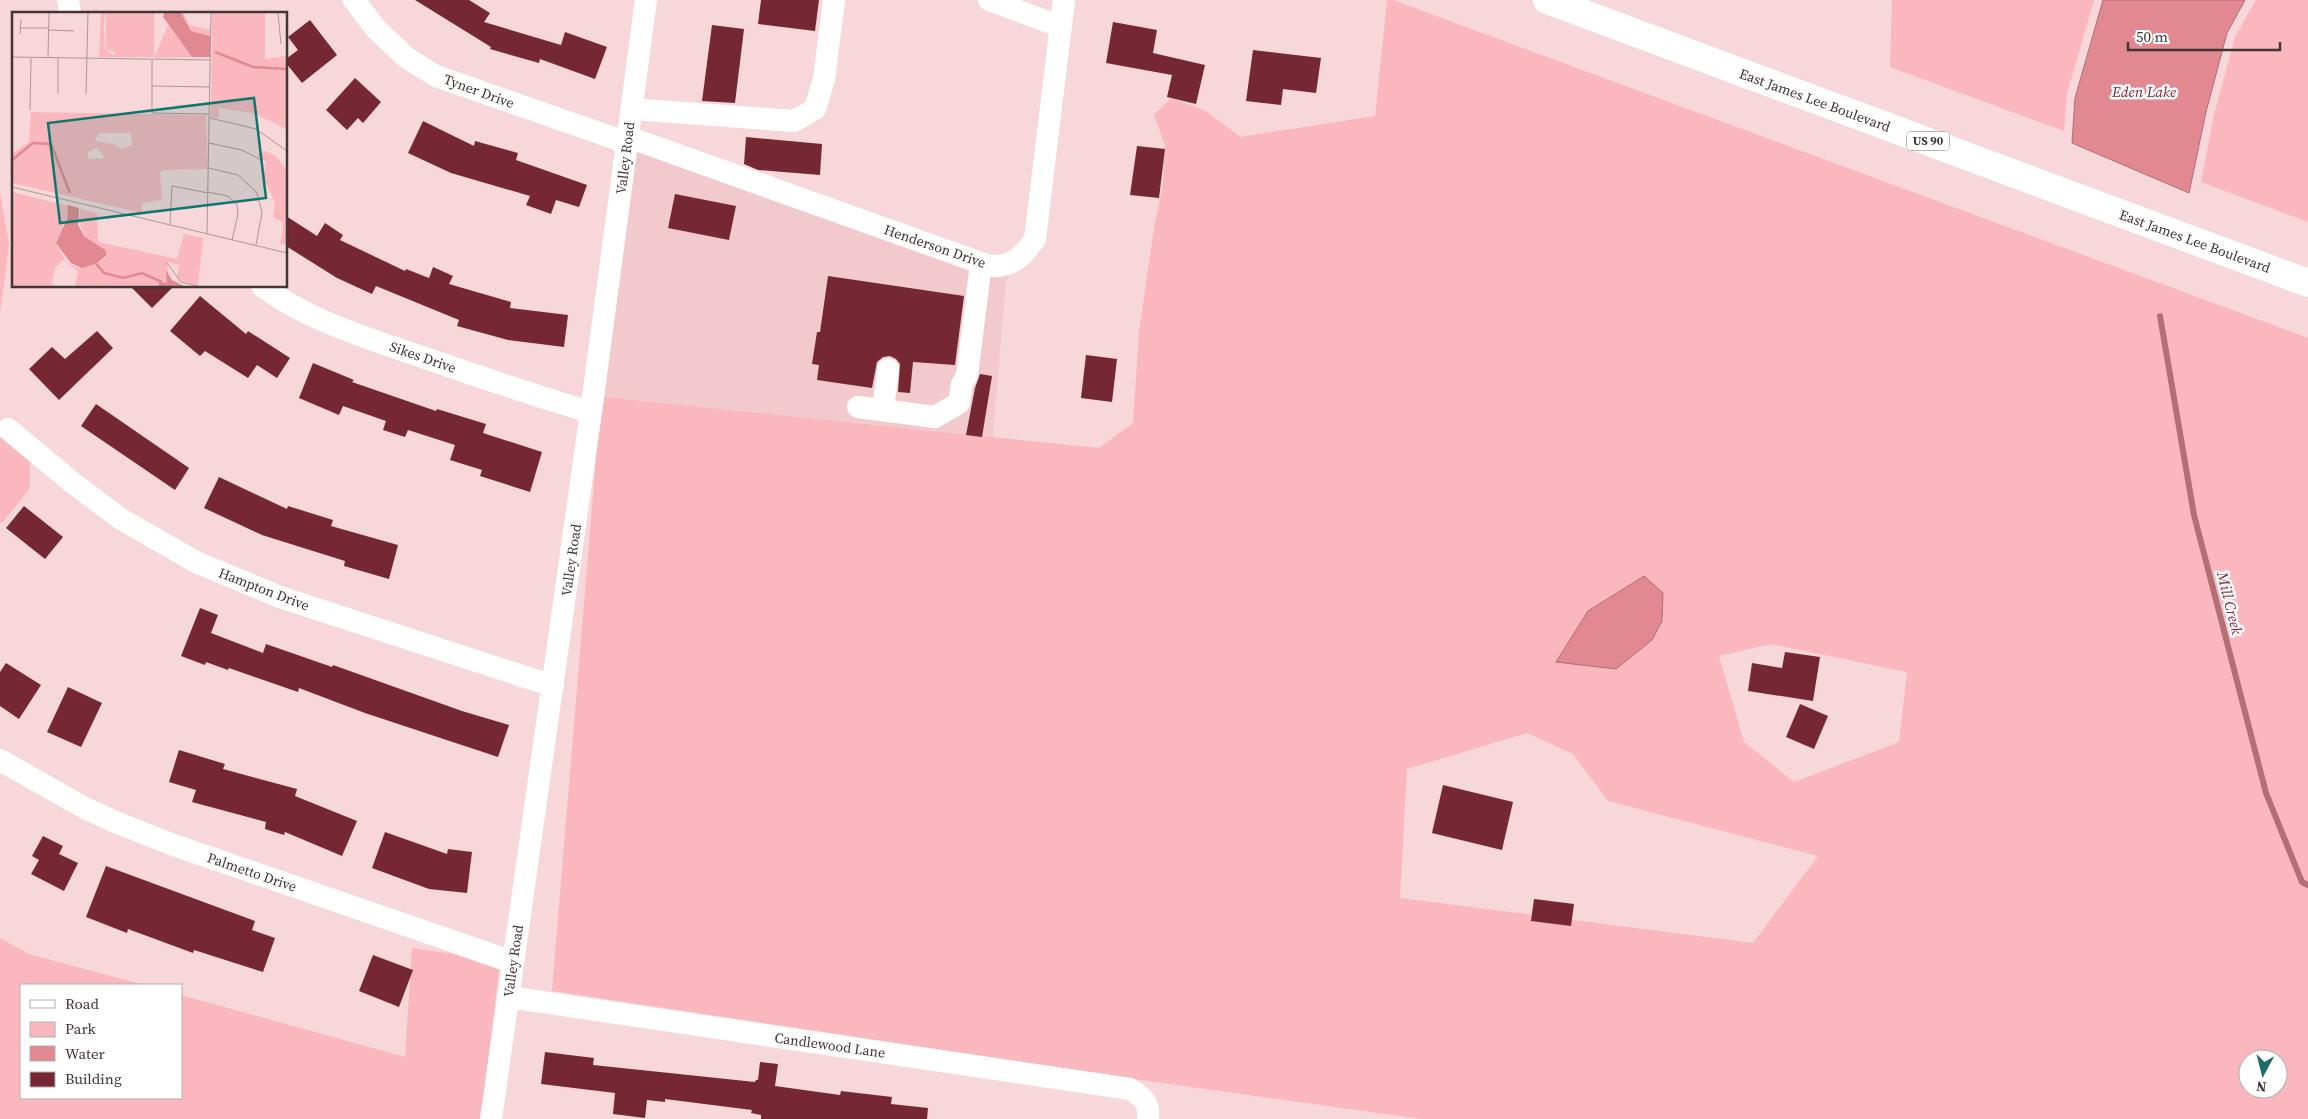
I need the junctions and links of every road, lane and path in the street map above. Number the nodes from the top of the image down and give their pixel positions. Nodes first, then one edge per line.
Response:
1 (354, 0) edge
2 (646, 0) edge
3 (834, 0) edge
4 (989, 0) edge
5 (1064, 0) edge
6 (1547, 0) edge
7 (1060, 26) junction
8 (632, 109) junction
9 (628, 140) junction
10 (981, 263) junction
11 (2308, 283) edge
12 (264, 288) edge
13 (888, 369) dead end
14 (858, 407) dead end
15 (883, 410) junction
16 (591, 412) junction
17 (8, 429) dead end
18 (553, 686) junction
19 (0, 760) edge
20 (513, 962) junction
21 (508, 997) junction
22 (1148, 1111) edge
23 (491, 1119) edge

1 - 9 street, Tyner Drive
2 - 8 street, Valley Road
3 - 8 street
4 - 7 street
5 - 7 street, Henderson Drive
6 - 11 main road, East James Lee Boulevard / US 90
7 - 10 street, Henderson Drive
8 - 9 street, Valley Road
9 - 10 street, Henderson Drive
9 - 16 street, Valley Road
10 - 15 street
12 - 16 street, Sikes Drive
13 - 15 street
14 - 15 street
16 - 18 street, Valley Road
17 - 18 street, Hampton Drive
18 - 20 street, Valley Road
19 - 20 street, Palmetto Drive
20 - 21 street, Valley Road
21 - 22 street, Candlewood Lane
21 - 23 street, Valley Road

